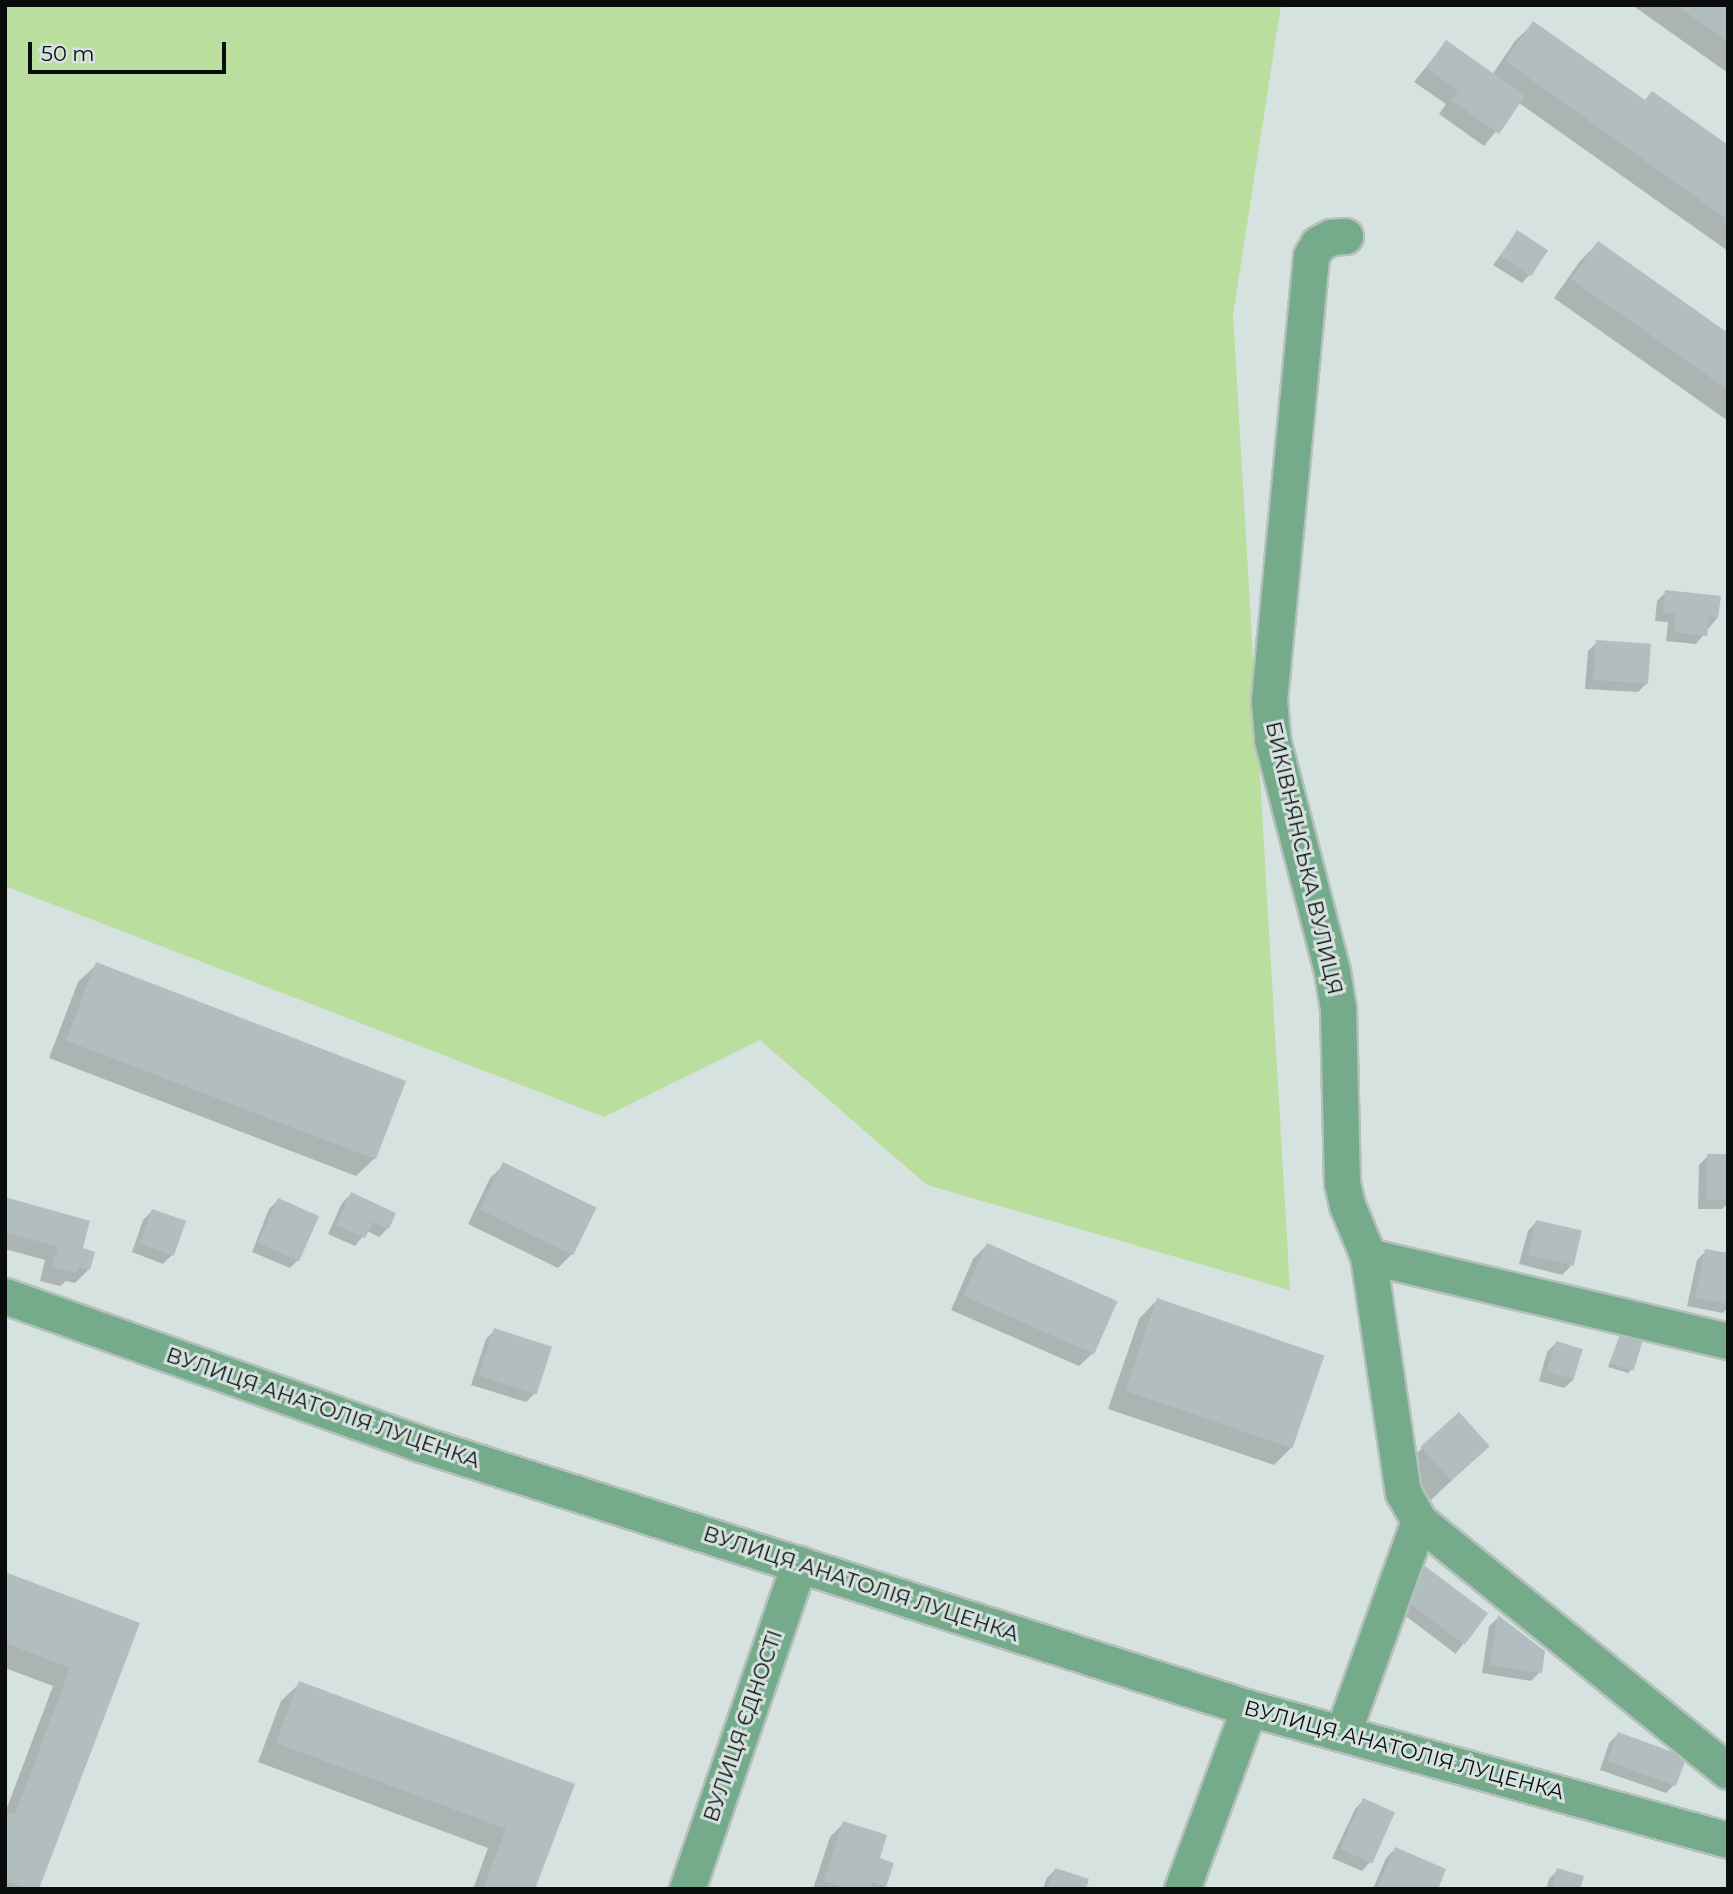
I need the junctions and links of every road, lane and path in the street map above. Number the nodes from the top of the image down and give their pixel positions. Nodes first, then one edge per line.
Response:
1 (1345, 236) dead end
2 (1368, 1256) junction
3 (5, 1296) edge
4 (1728, 1341) edge
5 (1419, 1521) junction
6 (799, 1564) junction
7 (1249, 1708) junction
8 (1343, 1732) junction
9 (1728, 1771) edge
10 (1728, 1840) edge
11 (687, 1889) edge
12 (1182, 1889) edge

1 - 2 street, БИКІВНЯНСЬКА ВУЛИЦЯ
2 - 4 street
2 - 5 street
3 - 6 street, ВУЛИЦЯ АНАТОЛІЯ ЛУЦЕНКА
5 - 8 street
5 - 9 street
6 - 7 street, ВУЛИЦЯ АНАТОЛІЯ ЛУЦЕНКА
6 - 11 street, ВУЛИЦЯ ЄДНОСТІ
7 - 8 street, ВУЛИЦЯ АНАТОЛІЯ ЛУЦЕНКА
7 - 12 street
8 - 10 street, ВУЛИЦЯ АНАТОЛІЯ ЛУЦЕНКА

